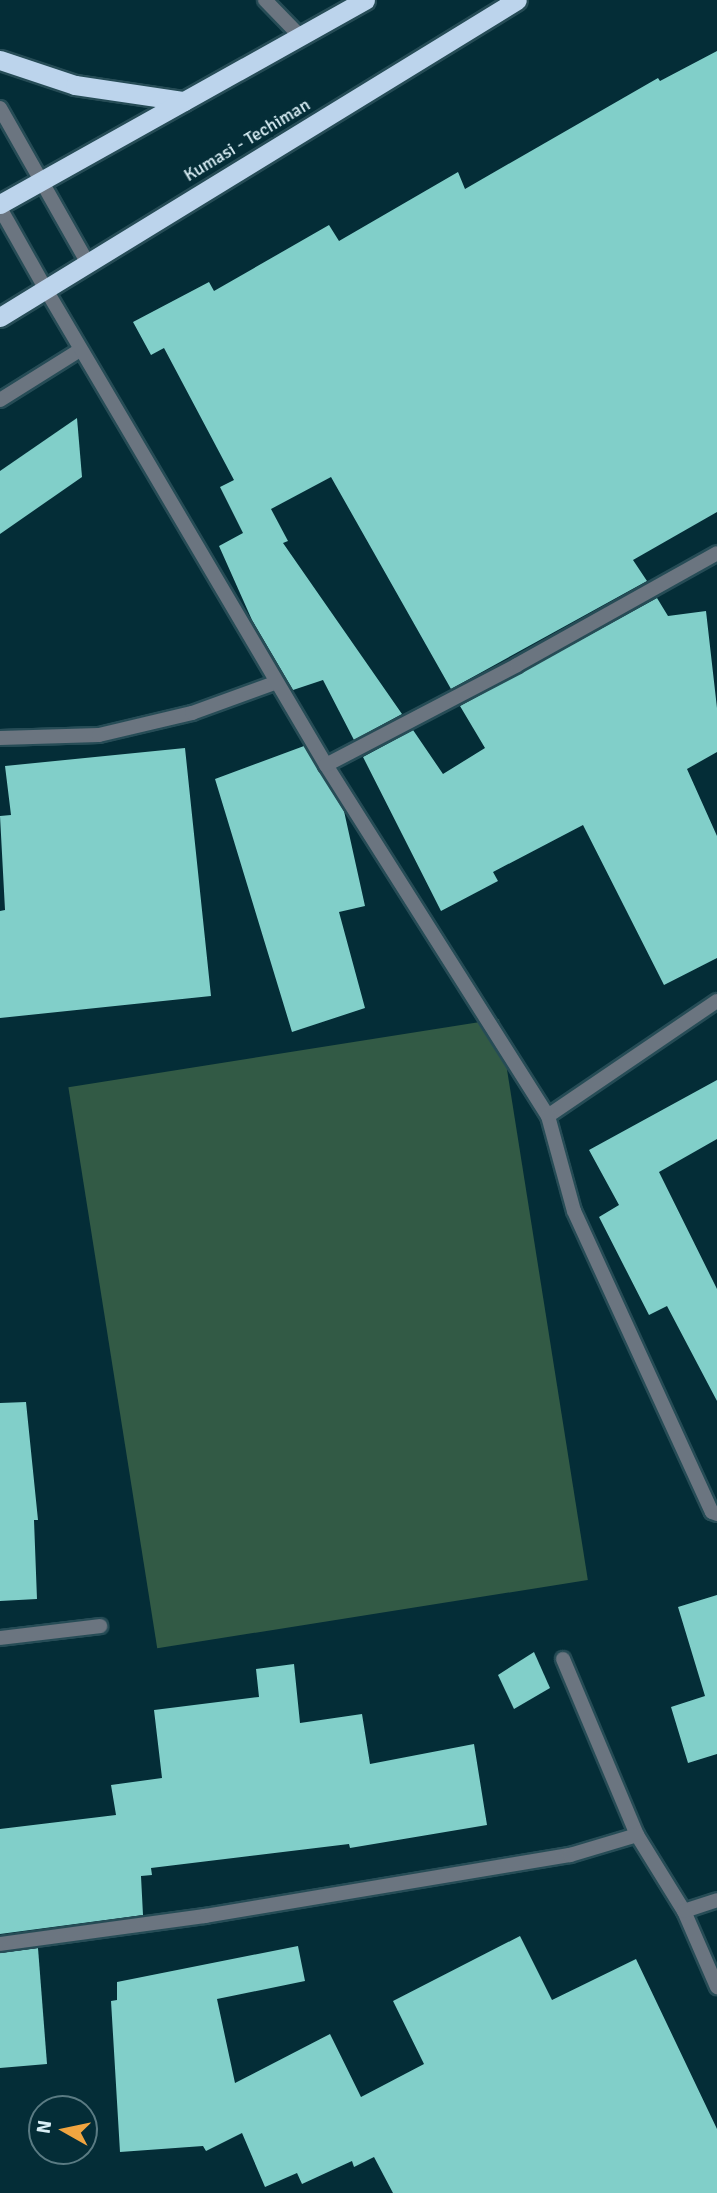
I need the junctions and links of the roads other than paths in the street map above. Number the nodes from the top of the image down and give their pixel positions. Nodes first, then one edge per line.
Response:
1 (265, 0) edge
2 (365, 0) edge
3 (517, 0) edge
4 (300, 36) junction
5 (0, 60) edge
6 (184, 101) junction
7 (0, 108) edge
8 (39, 182) junction
9 (0, 206) edge
10 (86, 262) junction
11 (46, 288) junction
12 (0, 317) edge
13 (80, 350) junction
14 (0, 400) edge
15 (717, 553) edge
16 (277, 682) junction
17 (0, 738) edge
18 (326, 765) junction
19 (717, 1001) edge
20 (548, 1116) junction
21 (717, 1514) edge
22 (100, 1626) dead end
23 (0, 1638) edge
24 (563, 1660) dead end
25 (637, 1835) junction
26 (717, 1900) edge
27 (684, 1911) junction
28 (0, 1944) edge
29 (717, 1987) edge

1 - 4 street
2 - 4 highway
3 - 10 highway, Kumasi - Techiman
4 - 6 highway
5 - 6 highway
6 - 8 highway
7 - 8 street
8 - 9 highway
8 - 10 street
9 - 11 street
10 - 11 highway, Kumasi - Techiman
11 - 12 highway, Kumasi - Techiman
11 - 13 street
13 - 14 street
13 - 16 street
15 - 18 street
16 - 17 street
16 - 18 street
18 - 20 street
19 - 20 street
20 - 21 street
22 - 23 street
24 - 25 street
25 - 27 street
25 - 28 street
26 - 27 street
27 - 29 street

